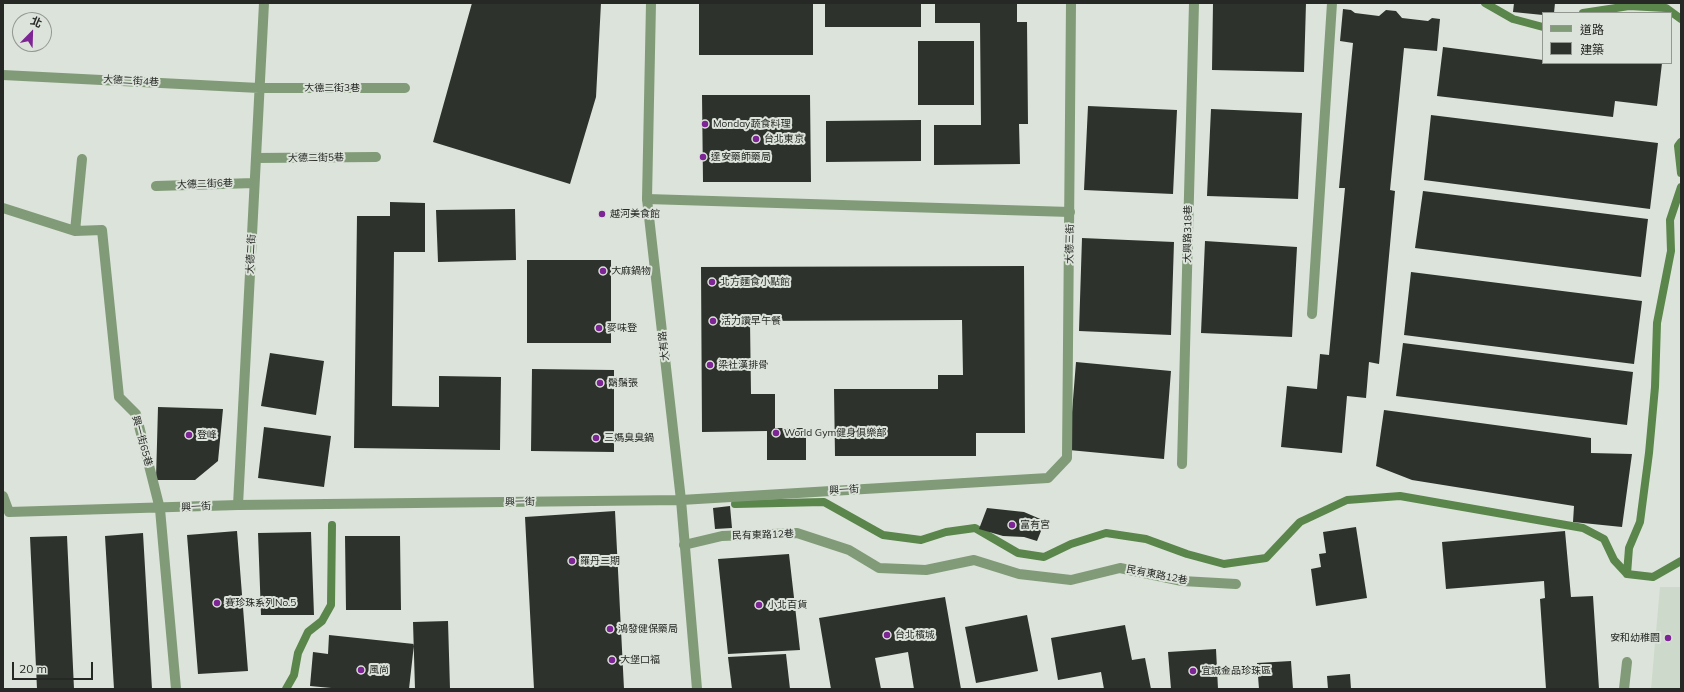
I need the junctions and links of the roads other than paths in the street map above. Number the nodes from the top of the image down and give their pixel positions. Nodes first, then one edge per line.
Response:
1 (264, 3) edge
2 (651, 3) edge
3 (1072, 3) edge
4 (1194, 3) edge
5 (1332, 3) edge
6 (3, 75) edge
7 (259, 88) junction
8 (405, 88) dead end
9 (376, 157) dead end
10 (256, 158) junction
11 (82, 159) dead end
12 (254, 183) junction
13 (156, 186) dead end
14 (647, 199) junction
15 (3, 208) edge
16 (1070, 212) junction
17 (75, 231) junction
18 (1312, 314) dead end
19 (1182, 464) dead end
20 (1048, 478) joint
21 (3, 496) edge
22 (681, 500) junction
23 (238, 505) junction
24 (160, 509) junction
25 (684, 545) junction
26 (1236, 584) dead end
27 (1627, 662) dead end
28 (176, 689) edge
29 (697, 689) edge
30 (1624, 689) edge

1 - 7 street, 大德二街
2 - 14 street, 大有路
3 - 16 street, 大德三街
4 - 19 street, 大興路318巷
5 - 18 street
6 - 7 street, 大德二街4巷
7 - 8 street, 大德二街3巷
7 - 10 street, 大德二街
9 - 10 street, 大德二街5巷
10 - 12 street, 大德二街
11 - 17 street
12 - 13 street, 大德二街6巷
12 - 23 street, 大德二街
14 - 16 street
14 - 22 street, 大有路
15 - 17 street, 興一街65巷
16 - 20 street, 大德三街
17 - 24 street, 興一街65巷
20 - 22 street, 興一街
21 - 24 street, 興一街
22 - 23 street, 興一街
22 - 25 street, 大有路
23 - 24 street, 興一街
24 - 28 street, 興一街65巷
25 - 26 street, 民有東路12巷
25 - 29 street, 大有路
27 - 30 street

